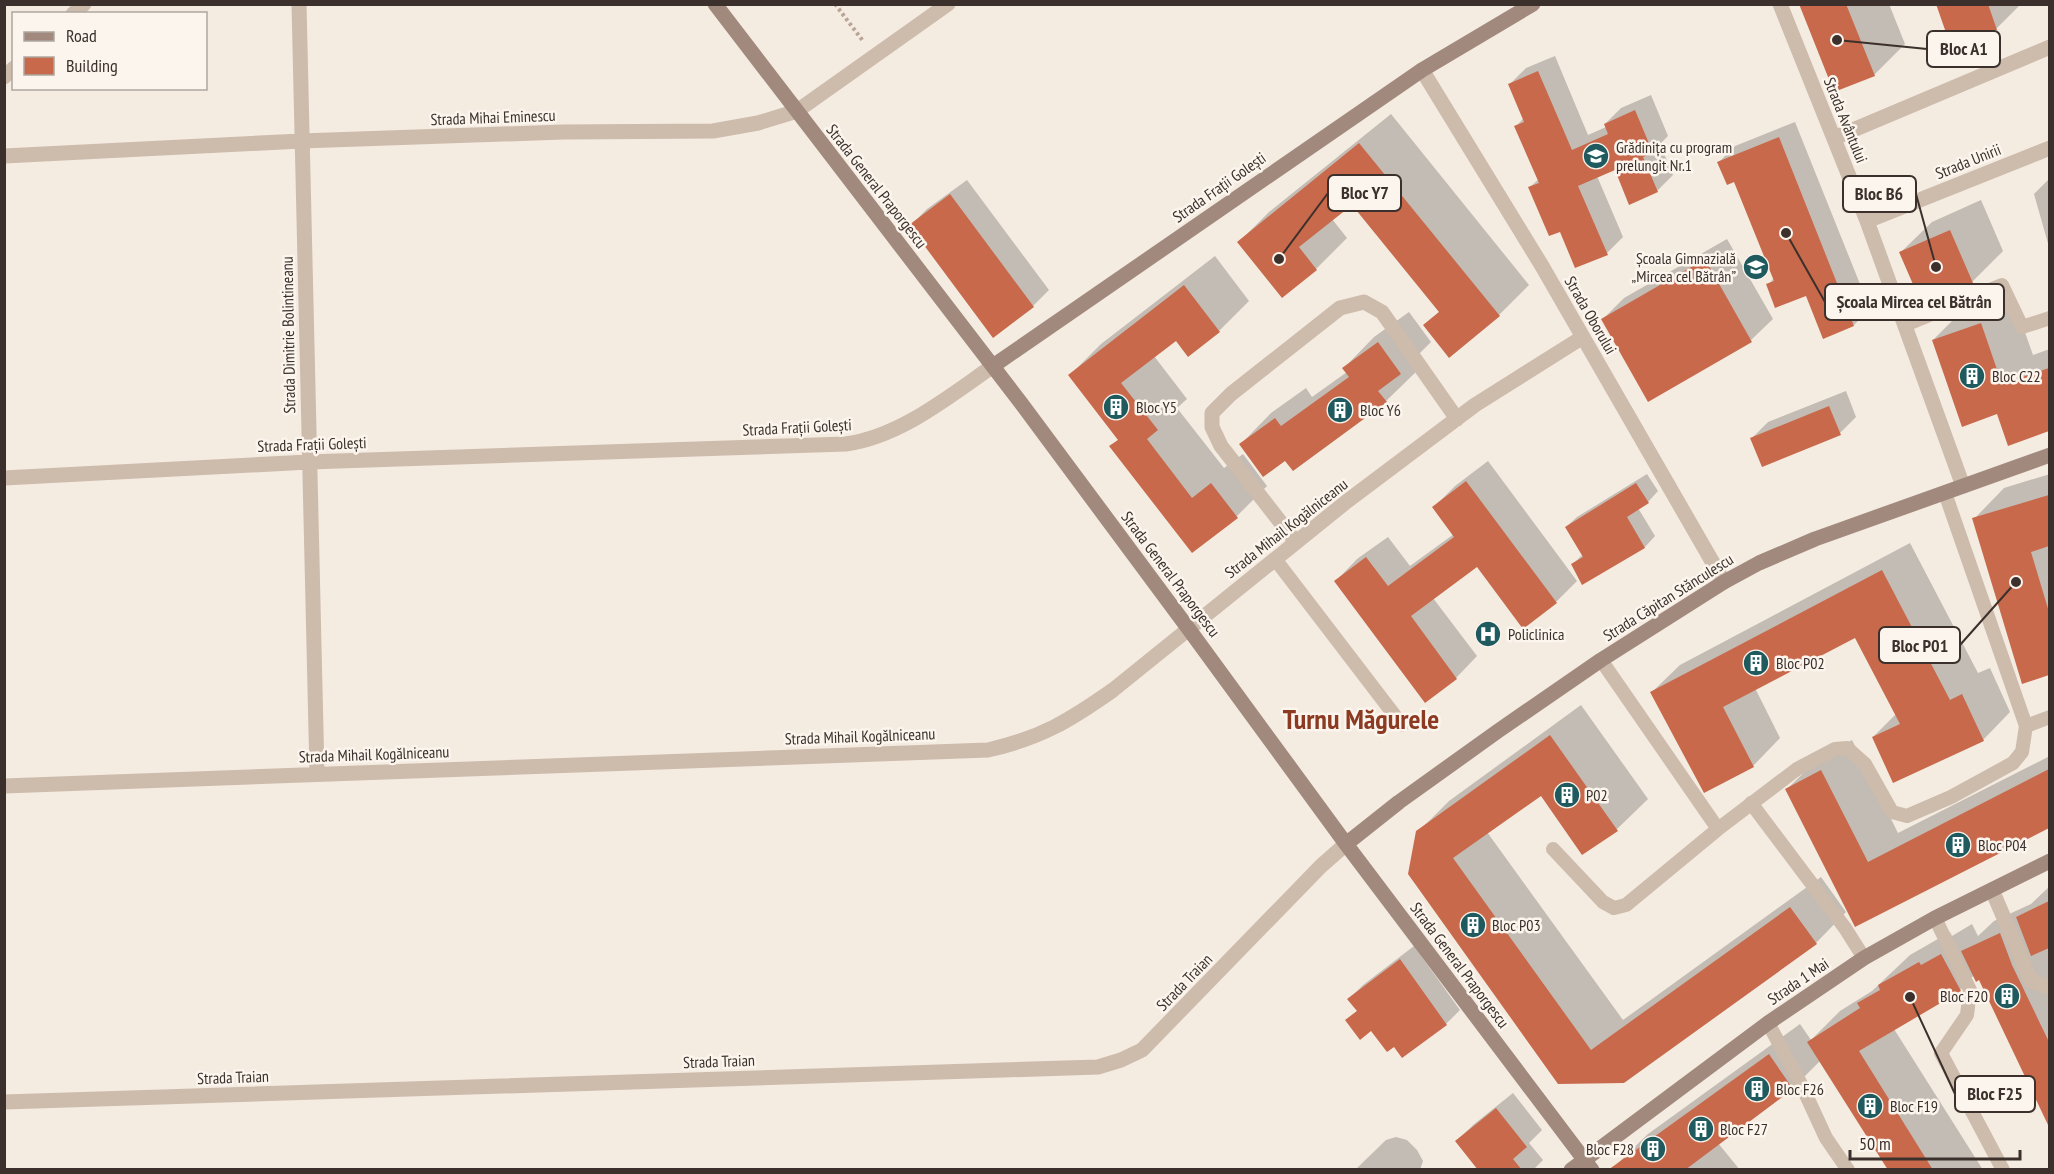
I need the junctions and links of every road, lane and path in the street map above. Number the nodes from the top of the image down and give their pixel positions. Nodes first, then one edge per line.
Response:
1 (299, 4) edge
2 (715, 4) edge
3 (835, 4) edge
4 (948, 4) edge
5 (1533, 4) edge
6 (1780, 4) edge
7 (2049, 47) edge
8 (875, 56) junction
9 (1422, 70) junction
10 (796, 111) junction
11 (1834, 138) junction
12 (302, 141) junction
13 (2049, 148) edge
14 (4, 156) edge
15 (1867, 221) junction
16 (2049, 318) edge
17 (1905, 326) junction
18 (1583, 337) junction
19 (993, 366) junction
20 (1457, 419) junction
21 (2049, 455) edge
22 (309, 462) junction
23 (4, 478) edge
24 (1963, 486) junction
25 (1945, 493) junction
26 (1296, 542) junction
27 (1275, 559) junction
28 (1724, 582) junction
29 (1188, 628) junction
30 (1601, 660) junction
31 (2049, 717) edge
32 (1402, 725) dead end
33 (2026, 726) junction
34 (317, 774) junction
35 (4, 786) edge
36 (1751, 803) junction
37 (1718, 830) junction
38 (1346, 844) junction
39 (1553, 849) dead end
40 (2049, 861) edge
41 (1992, 890) junction
42 (1935, 918) junction
43 (1864, 958) junction
44 (2049, 987) edge
45 (1768, 1023) junction
46 (4, 1102) edge
47 (1588, 1164) edge
48 (1571, 1170) edge
49 (1848, 1170) edge
50 (2003, 1170) edge

1 - 12 street, Strada Dimitrie Bolintineanu
2 - 10 main road, Strada General Praporgescu
3 - 8 path
4 - 8 street, Strada Mihai Eminescu
5 - 9 main road, Strada Frații Golești
6 - 11 street, Strada Avântului
7 - 11 street
8 - 10 street, Strada Mihai Eminescu
9 - 18 street, Strada Oborului
9 - 19 main road, Strada Frații Golești
10 - 12 street, Strada Mihai Eminescu
10 - 19 main road, Strada General Praporgescu
11 - 15 street, Strada Avântului
12 - 14 street, Strada Mihai Eminescu
12 - 22 street, Strada Dimitrie Bolintineanu
13 - 15 street, Strada Unirii
15 - 17 street, Strada Avântului
16 - 17 lane
17 - 24 street, Strada Avântului
18 - 20 street, Strada Mihail Kogălniceanu
18 - 28 street, Strada Oborului
19 - 22 street, Strada Frații Golești
19 - 29 main road, Strada General Praporgescu
20 - 26 street, Strada Mihail Kogălniceanu
20 - 26 street
21 - 24 main road, Strada Căpitan Stănculescu
22 - 23 street, Strada Frații Golești
22 - 34 street, Strada Dimitrie Bolintineanu
24 - 25 main road, Strada Căpitan Stănculescu
25 - 28 main road, Strada Căpitan Stănculescu
25 - 33 lane
26 - 27 street, Strada Mihail Kogălniceanu
27 - 29 street, Strada Mihail Kogălniceanu
27 - 32 lane
28 - 30 main road, Strada Căpitan Stănculescu
29 - 34 street, Strada Mihail Kogălniceanu
29 - 38 main road, Strada General Praporgescu
30 - 37 lane
30 - 38 main road, Strada Căpitan Stănculescu
31 - 33 lane
33 - 36 lane
34 - 35 street, Strada Mihail Kogălniceanu
36 - 37 lane
36 - 43 lane
37 - 39 lane
38 - 46 street, Strada Traian
38 - 47 main road, Strada General Praporgescu
40 - 41 main road, Strada 1 Mai
41 - 42 main road, Strada 1 Mai
41 - 44 street
42 - 43 main road, Strada 1 Mai
42 - 50 lane
43 - 45 main road, Strada 1 Mai
45 - 47 main road, Strada 1 Mai
45 - 49 lane
47 - 48 main road, Strada 1 Mai

